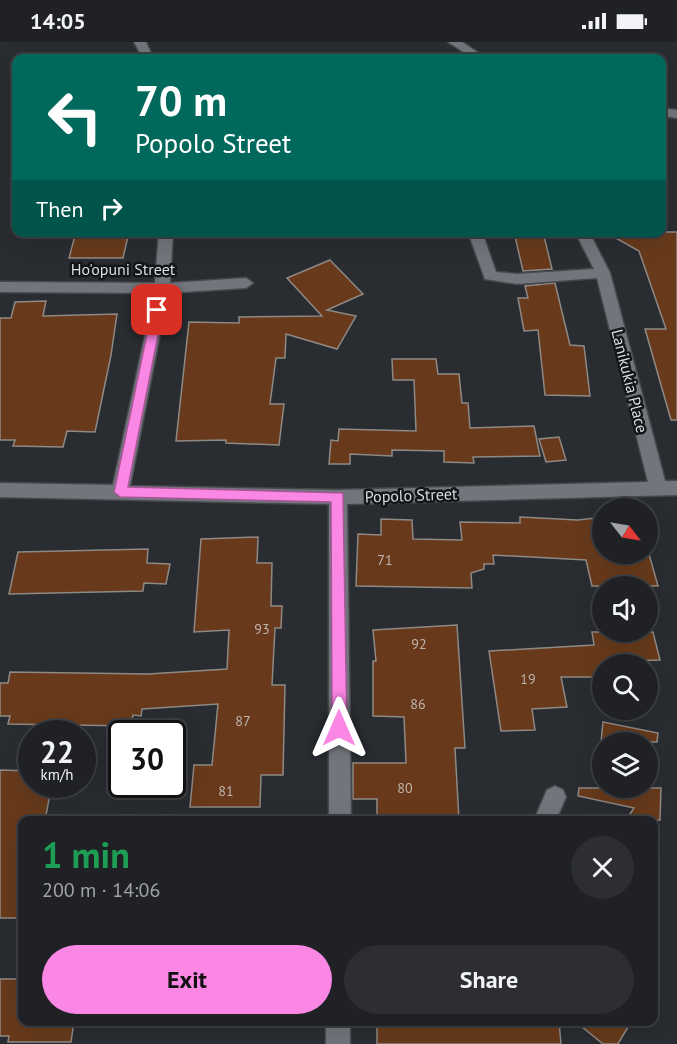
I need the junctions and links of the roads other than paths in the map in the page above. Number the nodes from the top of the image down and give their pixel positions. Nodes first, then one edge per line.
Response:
1 (454, 42) edge
2 (474, 54) edge
3 (166, 237) edge
4 (477, 237) edge
5 (585, 237) edge
6 (603, 273) junction
7 (246, 283) dead end
8 (0, 286) edge
9 (162, 288) junction
10 (677, 488) edge
11 (658, 489) junction
12 (0, 490) edge
13 (120, 492) junction
14 (338, 497) junction
15 (555, 797) dead end
16 (340, 816) edge
17 (547, 816) edge
18 (338, 1026) edge
19 (338, 1044) edge

1 - 2 street
3 - 9 street
4 - 6 street
5 - 6 street, Lanikukia Place
6 - 11 street, Lanikukia Place
7 - 9 street, Ho'opuni Street
8 - 9 street, Ho'opuni Street
9 - 13 street
10 - 11 street, Popolo Street
11 - 14 street, Popolo Street
12 - 13 street, Popolo Street
13 - 14 street, Popolo Street
14 - 16 street
15 - 17 street
18 - 19 street

